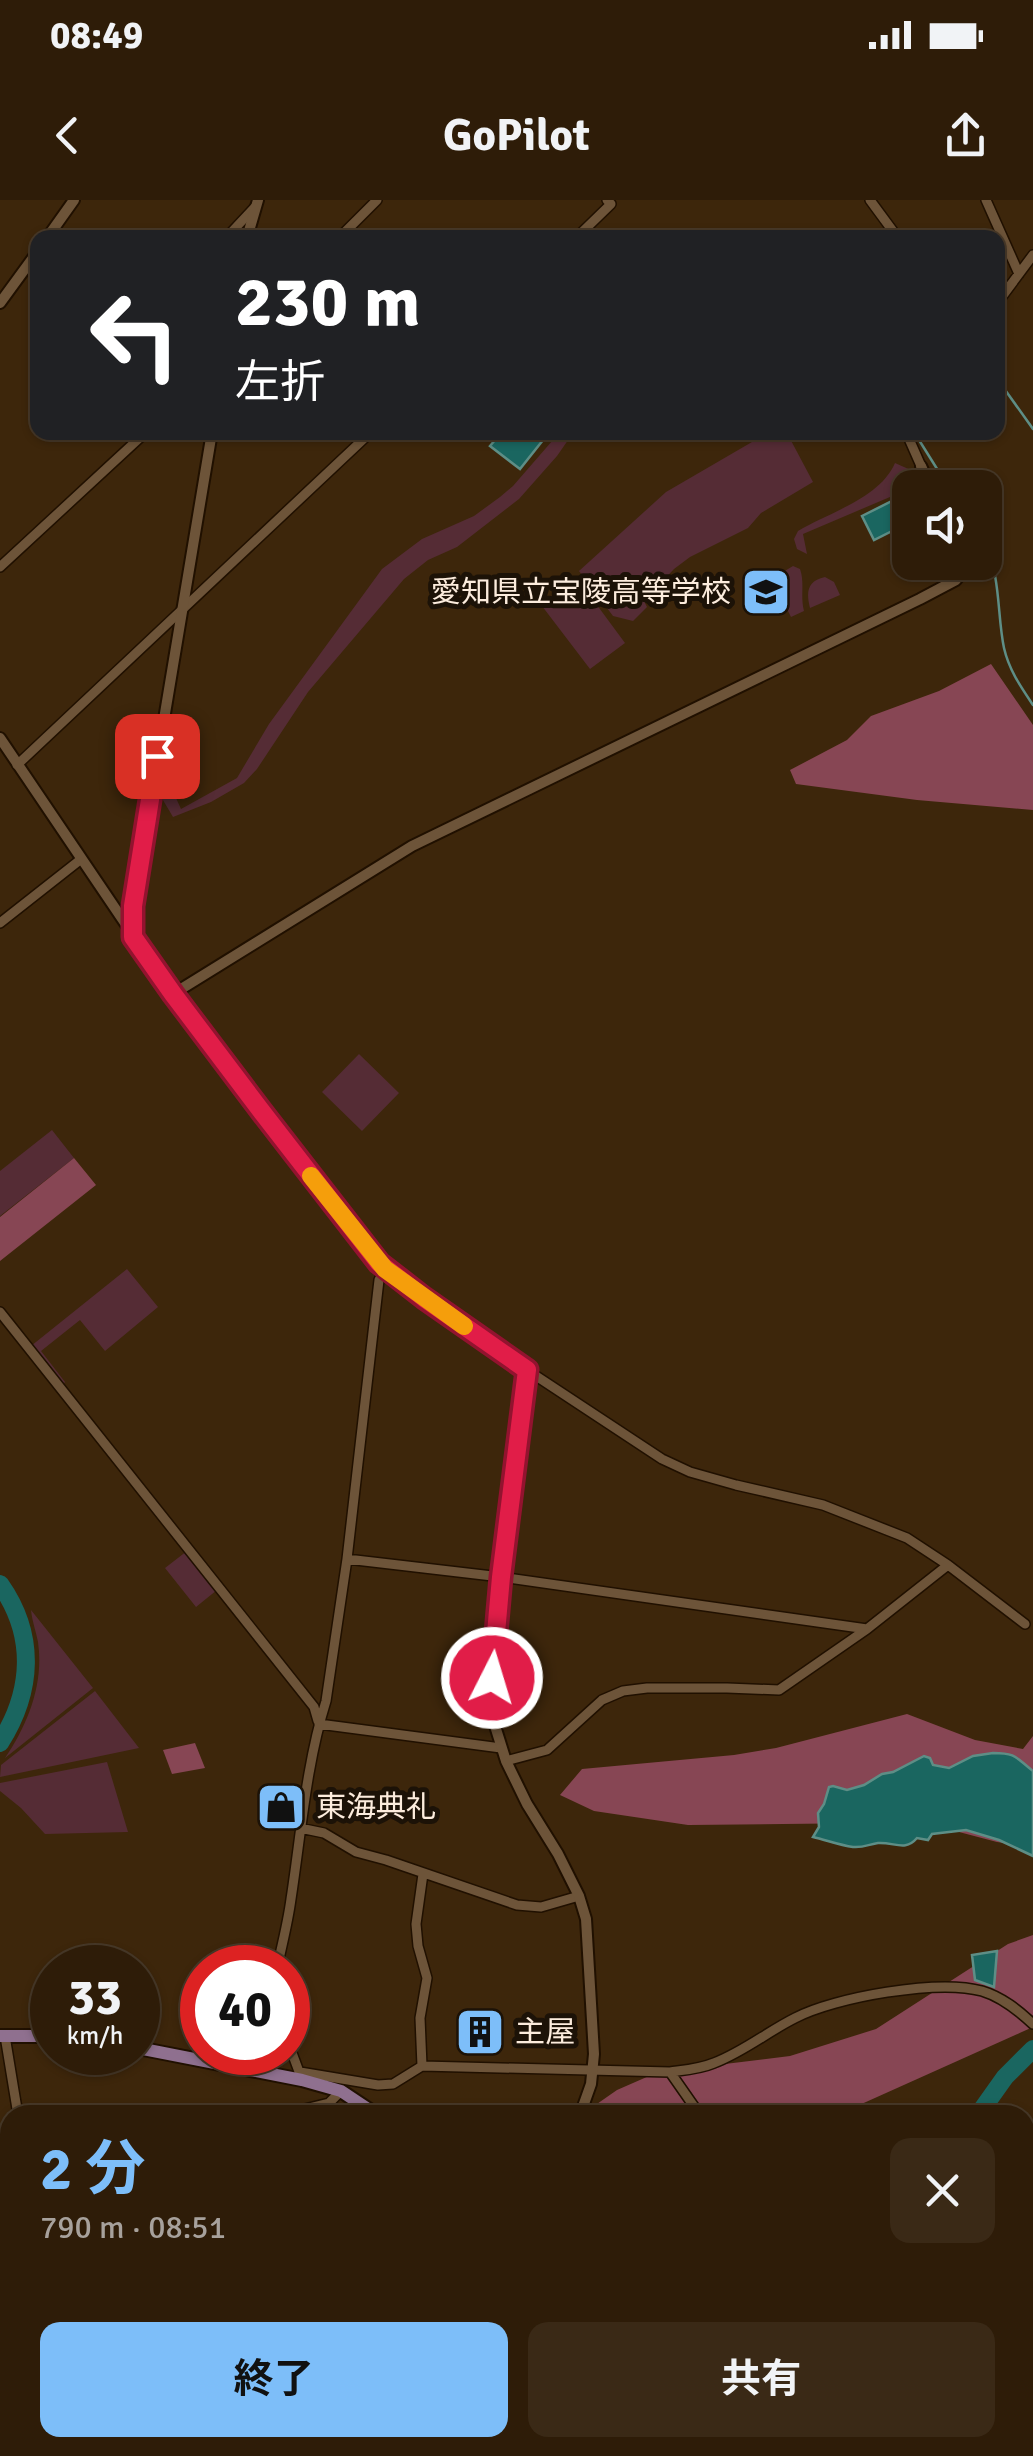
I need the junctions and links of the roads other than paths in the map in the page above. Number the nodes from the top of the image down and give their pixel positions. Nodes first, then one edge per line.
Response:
1 (74, 200) edge
2 (377, 200) edge
3 (606, 200) edge
4 (870, 200) edge
5 (986, 200) edge
6 (258, 202) edge
7 (53, 230) edge
8 (233, 230) edge
9 (249, 230) edge
10 (347, 230) edge
11 (584, 230) edge
12 (892, 230) edge
13 (1000, 230) edge
14 (1005, 241) edge
15 (1033, 255) edge
16 (30, 262) edge
17 (1020, 274) junction
18 (1005, 293) edge
19 (0, 303) edge
20 (137, 440) edge
21 (211, 440) edge
22 (363, 440) edge
23 (910, 440) edge
24 (921, 466) joint
25 (923, 470) edge
26 (0, 567) edge
27 (956, 580) edge
28 (180, 612) junction
29 (0, 738) edge
30 (17, 765) junction
31 (80, 860) junction
32 (0, 923) edge
33 (133, 937) junction
34 (173, 994) junction
35 (385, 1269) junction
36 (0, 1312) edge
37 (527, 1370) junction
38 (347, 1560) junction
39 (948, 1565) junction
40 (501, 1577) junction
41 (1025, 1624) dead end
42 (867, 1629) junction
43 (319, 1724) junction
44 (501, 1748) junction
45 (506, 1761) junction
46 (300, 1828) junction
47 (423, 1874) junction
48 (579, 1896) junction
49 (281, 1945) edge
50 (1033, 2024) edge
51 (3, 2036) edge
52 (30, 2036) edge
53 (160, 2052) edge
54 (422, 2066) junction
55 (592, 2070) junction
56 (670, 2072) junction
57 (301, 2076) junction
58 (341, 2091) junction
59 (16, 2105) edge
60 (323, 2105) edge
61 (362, 2105) edge
62 (584, 2105) edge
63 (693, 2105) edge

1 - 7 street
2 - 10 street
3 - 11 street
4 - 12 street
5 - 13 street
6 - 8 street
6 - 9 street
14 - 17 street
15 - 17 street
16 - 19 street
17 - 18 street
20 - 26 street
21 - 28 street
22 - 28 street
23 - 24 street
24 - 25 street
27 - 34 street
28 - 30 street
28 - 33 street
29 - 30 street
30 - 31 street
31 - 32 street
31 - 33 street
33 - 34 street
34 - 35 street
35 - 37 street
35 - 38 street
36 - 43 street
37 - 39 street
37 - 40 street
38 - 40 street
38 - 43 street
39 - 41 street
39 - 42 street
40 - 42 street
40 - 44 street
42 - 45 street
43 - 44 street
43 - 46 street
44 - 45 street
45 - 48 street
46 - 47 street
46 - 49 street
47 - 48 street
47 - 54 street
48 - 55 street
50 - 56 street
51 - 52 main road
51 - 59 street
53 - 57 main road
54 - 55 street
54 - 57 street
55 - 56 street
55 - 62 street
56 - 63 street
57 - 58 main road
58 - 60 street
58 - 61 main road

